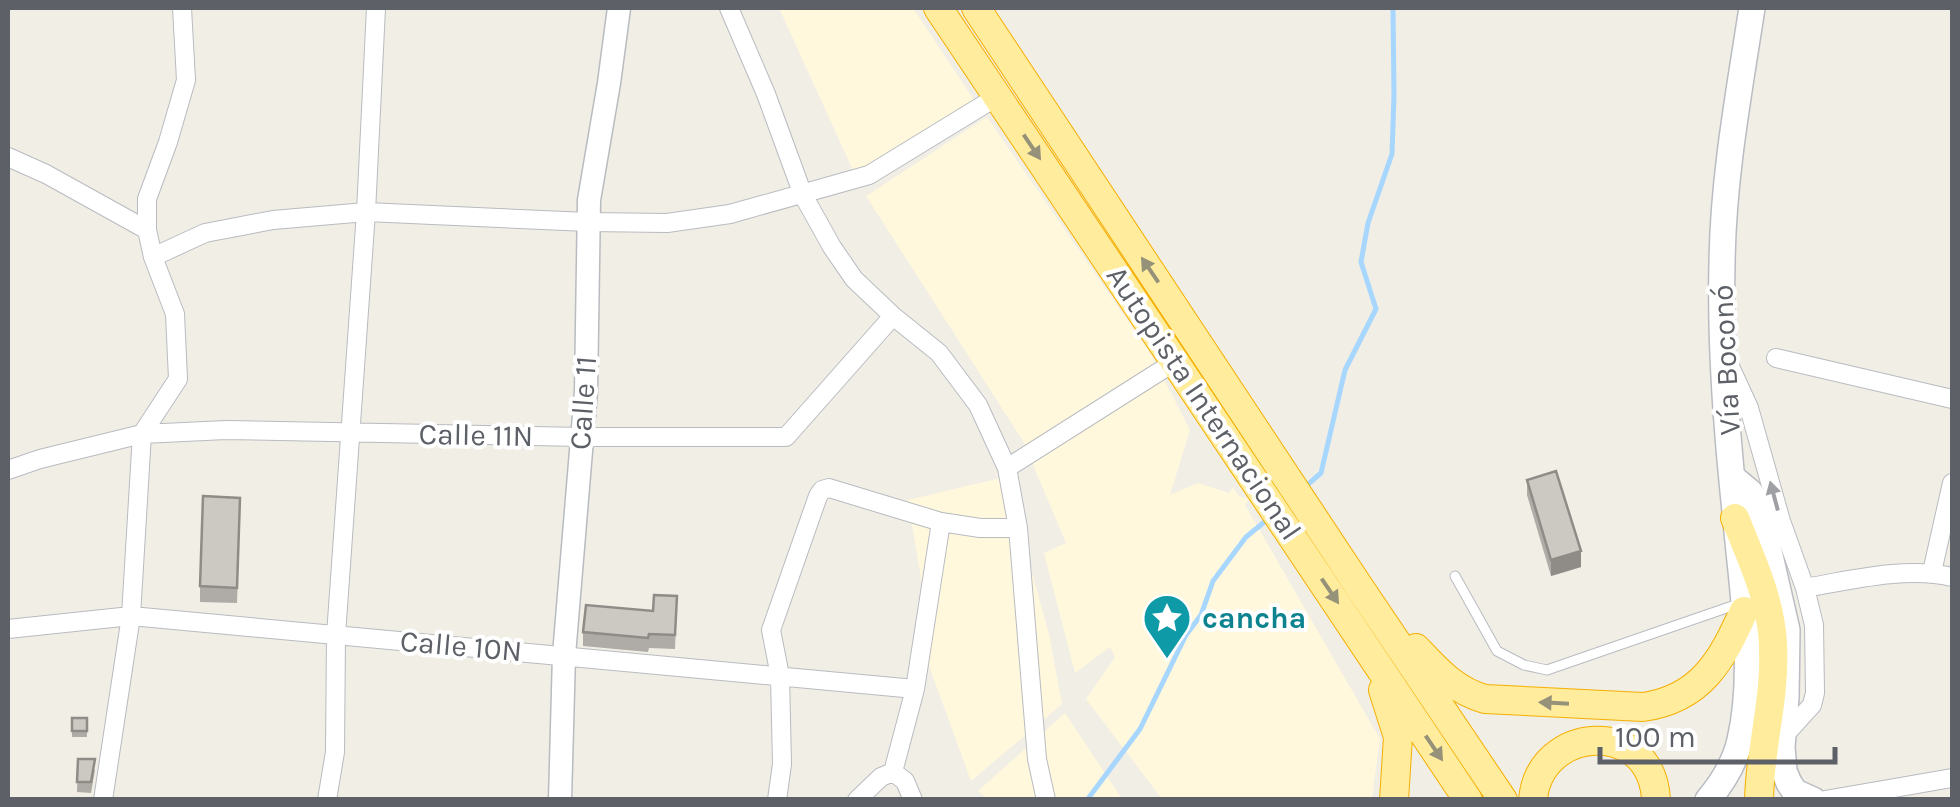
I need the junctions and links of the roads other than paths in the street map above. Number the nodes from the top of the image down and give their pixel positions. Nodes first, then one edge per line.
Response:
1 (182, 8) edge
2 (376, 8) edge
3 (619, 8) edge
4 (729, 8) edge
5 (938, 8) edge
6 (976, 8) edge
7 (1752, 8) edge
8 (998, 96) junction
9 (8, 157) edge
10 (803, 196) junction
11 (366, 212) junction
12 (588, 222) junction
13 (147, 230) junction
14 (153, 257) junction
15 (893, 316) junction
16 (1722, 348) junction
17 (1776, 358) dead end
18 (1176, 361) junction
19 (1952, 399) edge
20 (352, 433) junction
21 (142, 434) junction
22 (582, 437) junction
23 (1007, 468) junction
24 (8, 470) edge
25 (1732, 477) junction
26 (1952, 485) edge
27 (1735, 518) junction
28 (941, 522) junction
29 (1018, 528) junction
30 (1932, 572) junction
31 (1454, 576) dead end
32 (1952, 578) edge
33 (1358, 585) junction
34 (1805, 588) junction
35 (1744, 606) junction
36 (131, 616) junction
37 (8, 629) edge
38 (336, 635) junction
39 (1361, 638) junction
40 (1788, 642) junction
41 (1816, 642) junction
42 (564, 655) junction
43 (780, 676) junction
44 (915, 689) junction
45 (1744, 714) junction
46 (1783, 738) junction
47 (893, 772) junction
48 (1952, 778) edge
49 (1828, 799) edge
50 (103, 800) edge
51 (327, 800) edge
52 (560, 800) edge
53 (777, 800) edge
54 (857, 800) edge
55 (913, 800) edge
56 (1046, 800) edge
57 (1394, 800) edge
58 (1468, 800) edge
59 (1503, 800) edge
60 (1532, 800) edge
61 (1656, 800) edge
62 (1691, 800) edge
63 (1708, 800) edge
64 (1759, 800) edge
65 (1812, 800) edge

1 - 13 street
2 - 11 street
3 - 12 street, Calle 11
4 - 10 street
5 - 8 highway, Autopista Internacional
33 -> 6 highway, Autopista Internacional
7 - 16 main road, Vía Boconó
8 - 10 street
8 -> 18 highway, Autopista Internacional
9 - 13 street
10 - 12 street
10 - 15 street
11 - 12 street
11 - 14 street
11 - 20 street
12 - 22 street, Calle 11
13 - 14 street
14 - 21 street
15 - 22 street, Calle 11N
15 - 23 street
16 - 25 main road, Vía Boconó
34 -> 16 street
17 - 19 street
18 - 23 street
18 -> 39 highway, Autopista Internacional
20 - 21 street, Calle 11N
20 - 22 street, Calle 11N
20 - 38 street
21 - 24 street, Calle 11N
21 - 36 street
22 - 42 street, Calle 11
23 - 29 street
25 - 27 main road, Vía Boconó
25 - 40 main road
26 - 30 street
27 - 35 main road, Vía Boconó
27 - 64 highway
28 - 29 street
28 - 43 street
28 - 44 street
29 - 56 street
30 - 32 street
30 - 34 street
31 - 35 lane
35 -> 33 highway
33 - 59 highway, Autopista Internacional
34 - 41 street
35 - 45 main road, Vía Boconó
36 - 37 street, Calle 10N
36 - 38 street, Calle 10N
36 - 50 street
38 - 42 street, Calle 10N
38 - 51 street
39 - 57 highway
39 -> 58 highway, Autopista Internacional
40 - 41 street
40 - 46 main road
41 - 46 street
42 - 43 street, Calle 10N
42 - 52 street, Calle 11
43 - 44 street, Calle 10N
43 - 53 street
44 - 47 street
45 - 62 main road, Vía Boconó
45 - 63 main road, Vía Boconó
46 - 65 main road
47 - 54 street
47 - 55 street
48 - 49 street
60 - 61 highway

